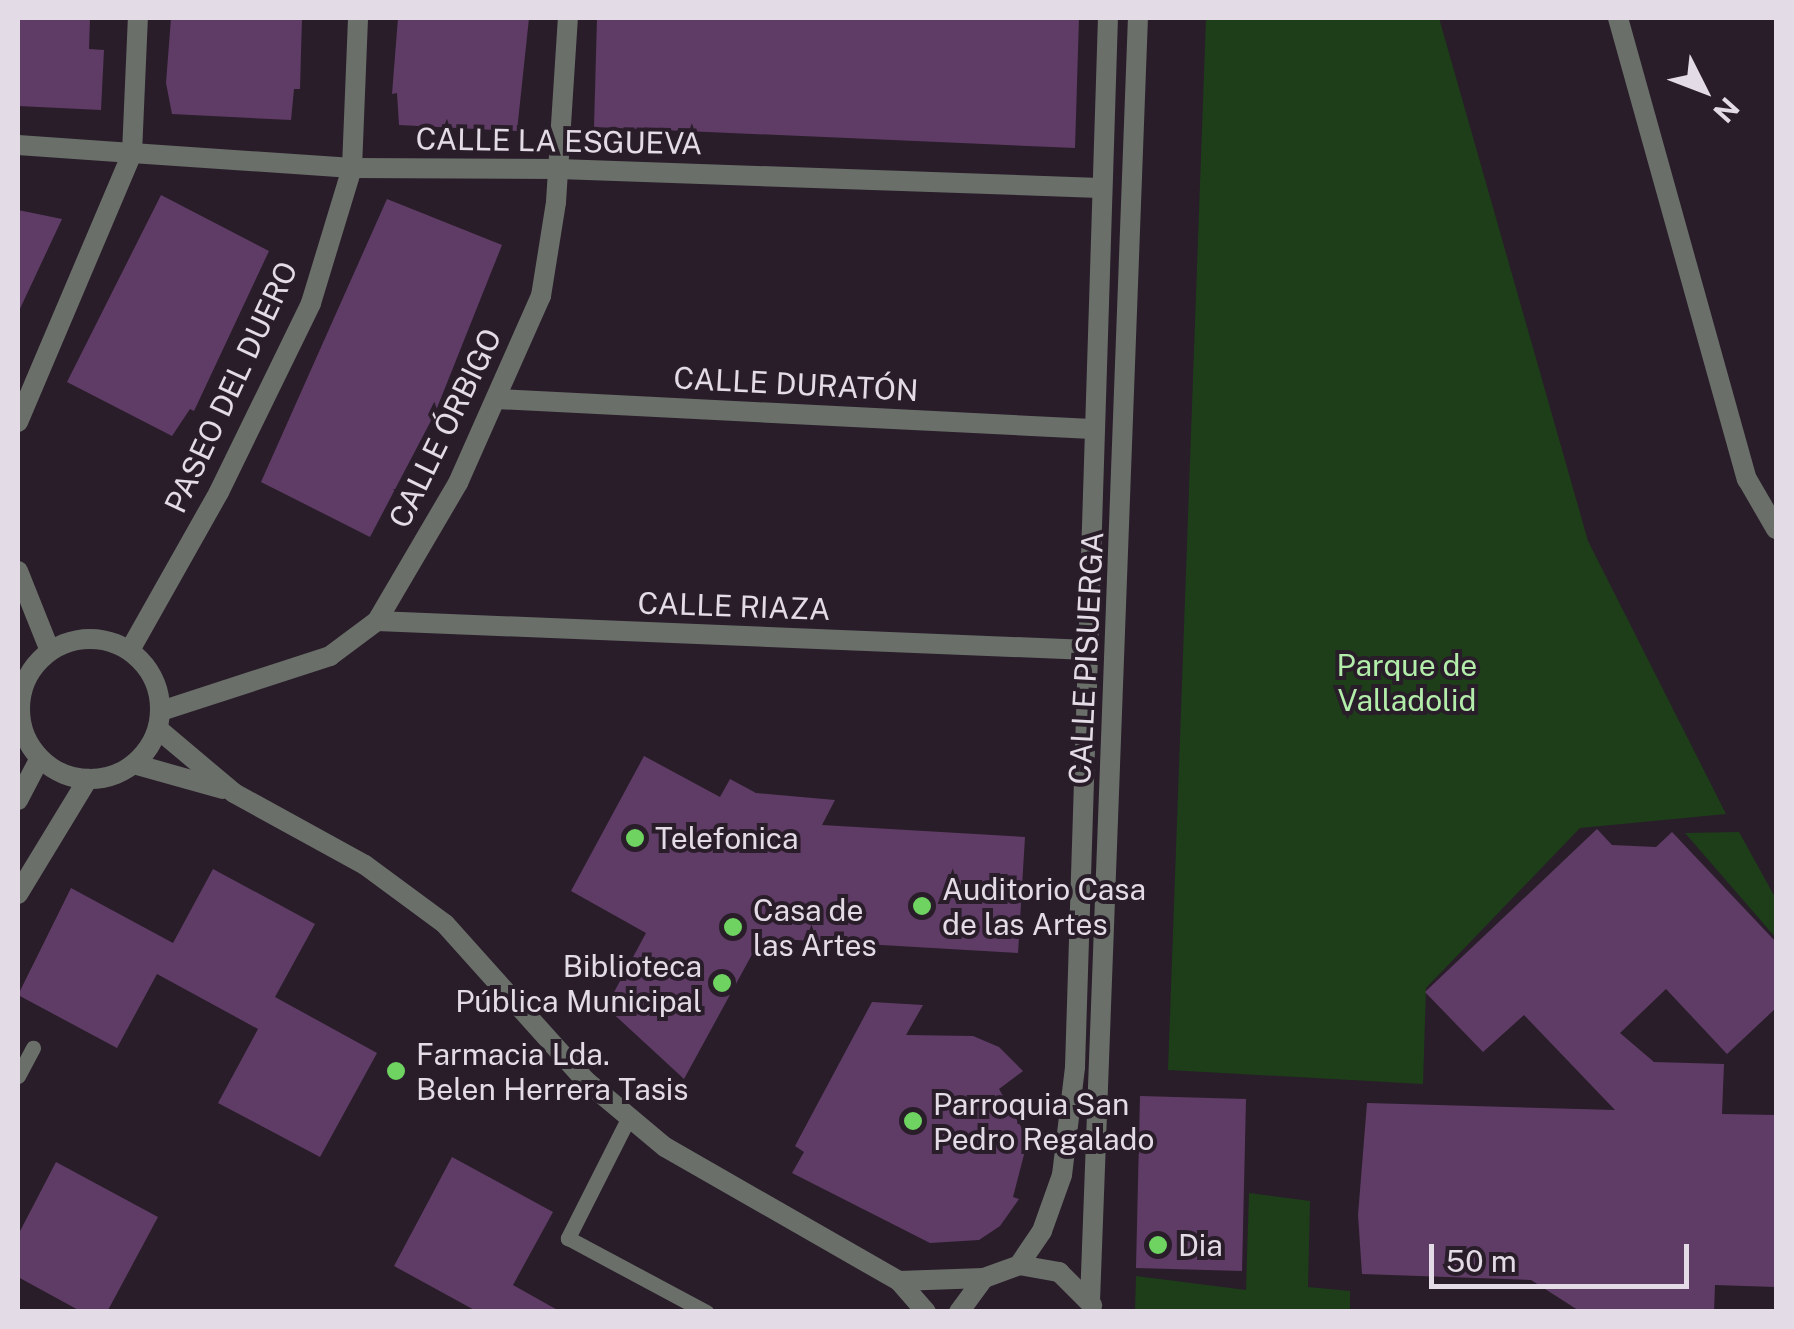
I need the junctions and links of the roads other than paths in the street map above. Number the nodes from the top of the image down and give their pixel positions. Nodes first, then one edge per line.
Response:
1 (138, 18) edge
2 (358, 18) edge
3 (568, 18) edge
4 (1108, 18) edge
5 (1138, 18) edge
6 (1618, 18) edge
7 (18, 145) edge
8 (132, 152) junction
9 (352, 168) junction
10 (559, 169) junction
11 (1100, 188) junction
12 (496, 399) junction
13 (18, 421) edge
14 (1092, 429) junction
15 (1776, 529) edge
16 (18, 571) edge
17 (377, 622) junction
18 (130, 650) junction
19 (1088, 650) junction
20 (34, 659) edge
21 (19, 703) edge
22 (159, 720) junction
23 (40, 758) junction
24 (134, 764) junction
25 (88, 780) junction
26 (234, 792) junction
27 (18, 800) edge
28 (18, 894) edge
29 (33, 1048) dead end
30 (18, 1076) edge
31 (630, 1117) junction
32 (1019, 1265) junction
33 (984, 1278) junction
34 (899, 1281) junction
35 (1092, 1306) edge
36 (699, 1310) edge
37 (926, 1312) edge
38 (959, 1312) edge

1 - 8 street
2 - 9 street, PASEO DEL DUERO
3 - 10 street, CALLE ÓRBIGO
4 - 11 street, CALLE PISUERGA
5 - 35 street, CALLE PISUERGA
6 - 15 street
7 - 8 street, CALLE LA ESGUEVA
8 - 9 street, CALLE LA ESGUEVA
8 - 13 street
9 - 10 street, CALLE LA ESGUEVA
9 - 18 street, PASEO DEL DUERO
10 - 11 street, CALLE LA ESGUEVA
10 - 12 street, CALLE ÓRBIGO
11 - 14 street, CALLE PISUERGA
12 - 14 street, CALLE DURATÓN
12 - 17 street, CALLE ÓRBIGO
14 - 19 street, CALLE PISUERGA
16 - 20 street
17 - 19 street, CALLE RIAZA
17 - 22 street, CALLE ÓRBIGO
18 - 20 street
18 - 22 street
19 - 32 street, CALLE PISUERGA
20 - 21 street
21 - 23 street
22 - 24 street
22 - 26 street
23 - 25 street
23 - 27 street
24 - 25 street
24 - 26 street
25 - 28 street
26 - 31 street
29 - 30 lane
31 - 34 street
31 - 36 lane
32 - 33 street
32 - 35 street
33 - 34 street
33 - 38 street
34 - 37 street

